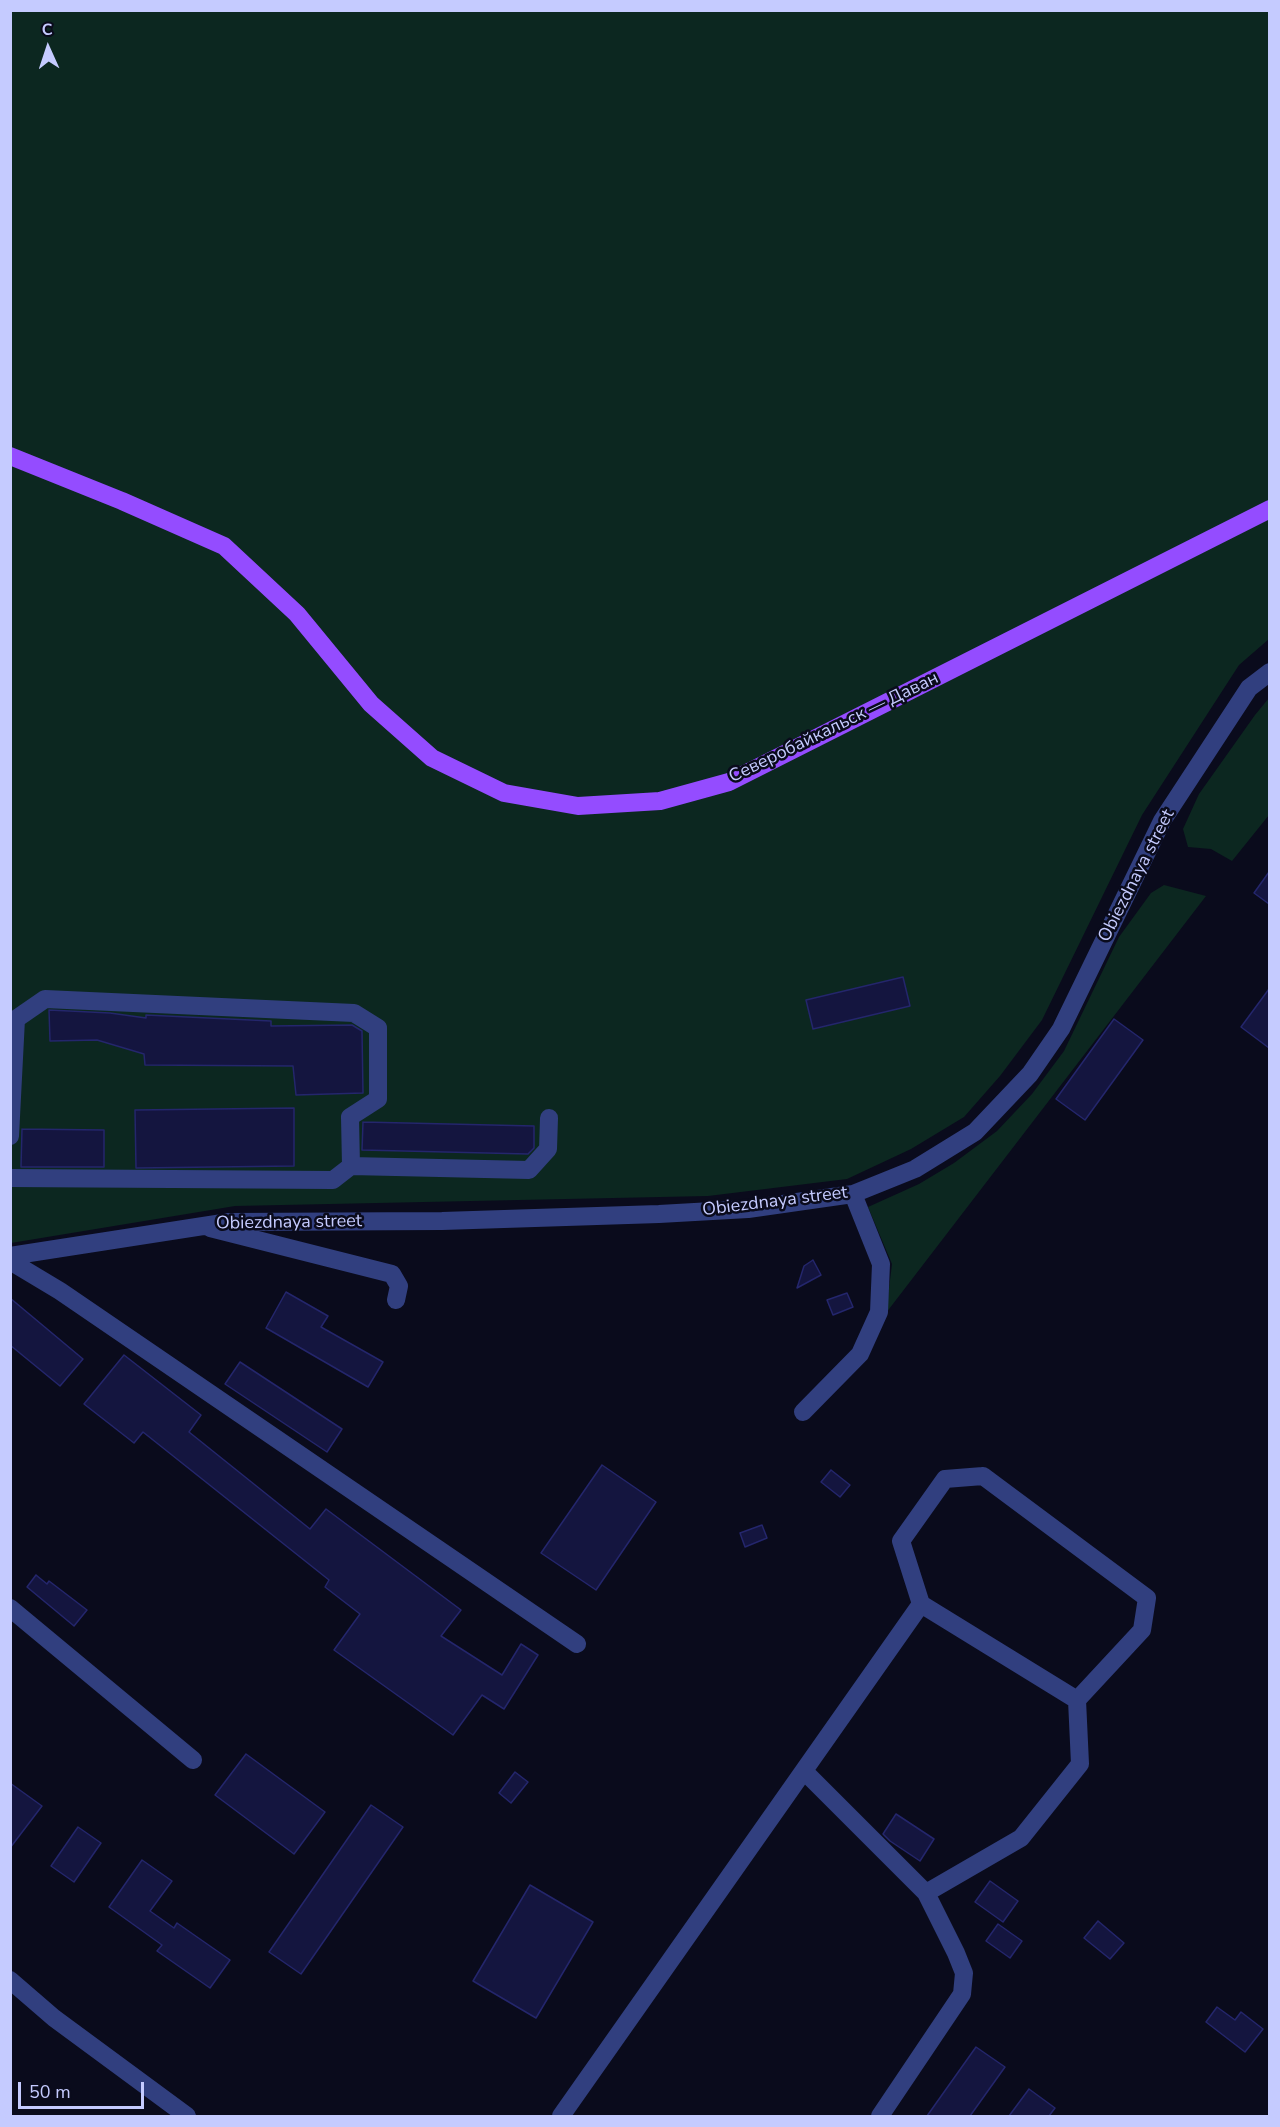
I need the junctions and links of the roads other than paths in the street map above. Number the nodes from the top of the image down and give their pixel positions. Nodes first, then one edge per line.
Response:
1 (10, 456) edge
2 (1269, 509) edge
3 (1269, 672) edge
4 (549, 1118) dead end
5 (10, 1136) edge
6 (351, 1166) junction
7 (10, 1178) edge
8 (853, 1194) junction
9 (203, 1226) junction
10 (10, 1256) edge
11 (10, 1261) edge
12 (396, 1300) dead end
13 (803, 1412) dead end
14 (921, 1604) junction
15 (10, 1608) edge
16 (577, 1644) dead end
17 (1077, 1700) junction
18 (193, 1760) dead end
19 (804, 1771) junction
20 (926, 1893) junction
21 (10, 1980) edge
22 (168, 2110) edge
23 (187, 2116) edge
24 (561, 2116) edge
25 (880, 2116) edge

1 - 2 main road, Северобайкальск — Даван
3 - 8 street, Obiezdnaya street
4 - 6 street
5 - 6 street
6 - 7 street
8 - 9 street, Obiezdnaya street
8 - 13 street
9 - 10 street, Obiezdnaya street
9 - 12 street
11 - 16 street
14 - 17 street
14 - 17 street
14 - 19 street
15 - 18 street
17 - 20 street
19 - 20 street
19 - 24 street
20 - 25 street
21 - 22 street
22 - 23 street

